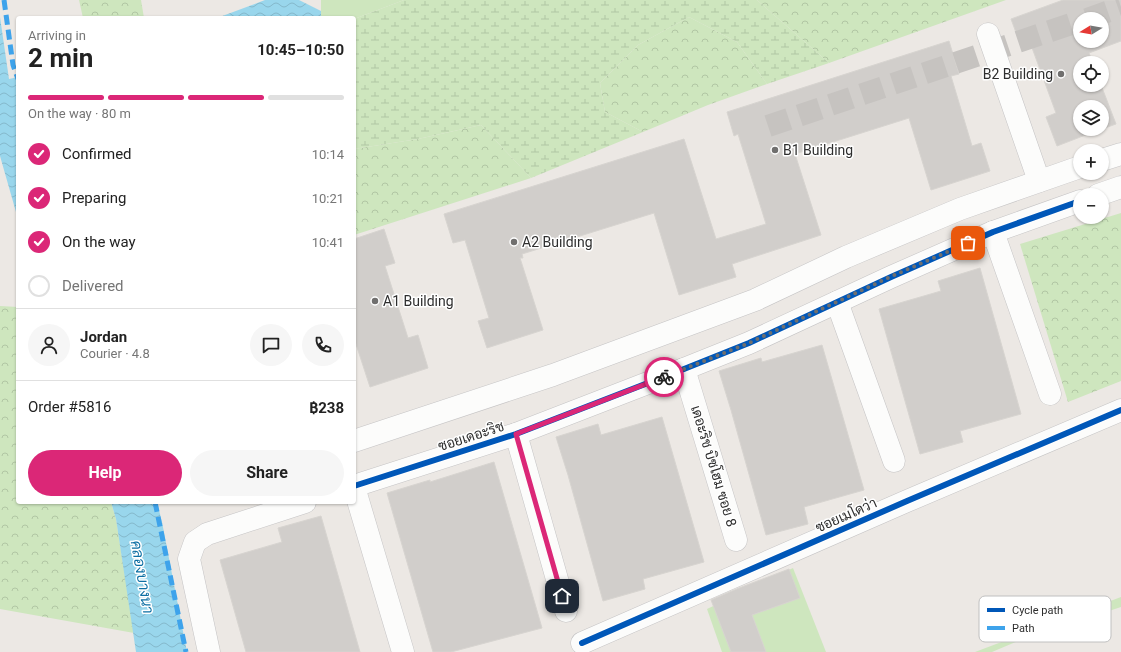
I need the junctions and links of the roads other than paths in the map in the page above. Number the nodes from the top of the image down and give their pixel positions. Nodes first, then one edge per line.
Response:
1 (988, 34) dead end
2 (1121, 154) edge
3 (1109, 158) edge
4 (1073, 169) edge
5 (1039, 181) junction
6 (1121, 187) edge
7 (1109, 191) edge
8 (1073, 203) edge
9 (993, 232) junction
10 (837, 302) junction
11 (684, 369) junction
12 (1050, 394) dead end
13 (1121, 410) edge
14 (516, 434) junction
15 (356, 440) edge
16 (894, 461) dead end
17 (356, 485) edge
18 (356, 493) edge
19 (299, 504) edge
20 (736, 540) dead end
21 (566, 611) dead end
22 (582, 643) dead end
23 (209, 652) edge
24 (402, 652) edge

1 - 5 street
2 - 3 street
4 - 5 street
5 - 15 street
6 - 7 street
8 - 9 street, ซอยเดอะริช
9 - 10 street, ซอยเดอะริช
9 - 12 street
10 - 11 street, ซอยเดอะริช
10 - 16 street
11 - 14 street, ซอยเดอะริช
11 - 20 street, เดอะริช บิซโฮม ซอย 8
13 - 22 street, ซอยเมโดว่า
14 - 17 street, ซอยเดอะริช
14 - 21 street
18 - 24 street
19 - 23 street

